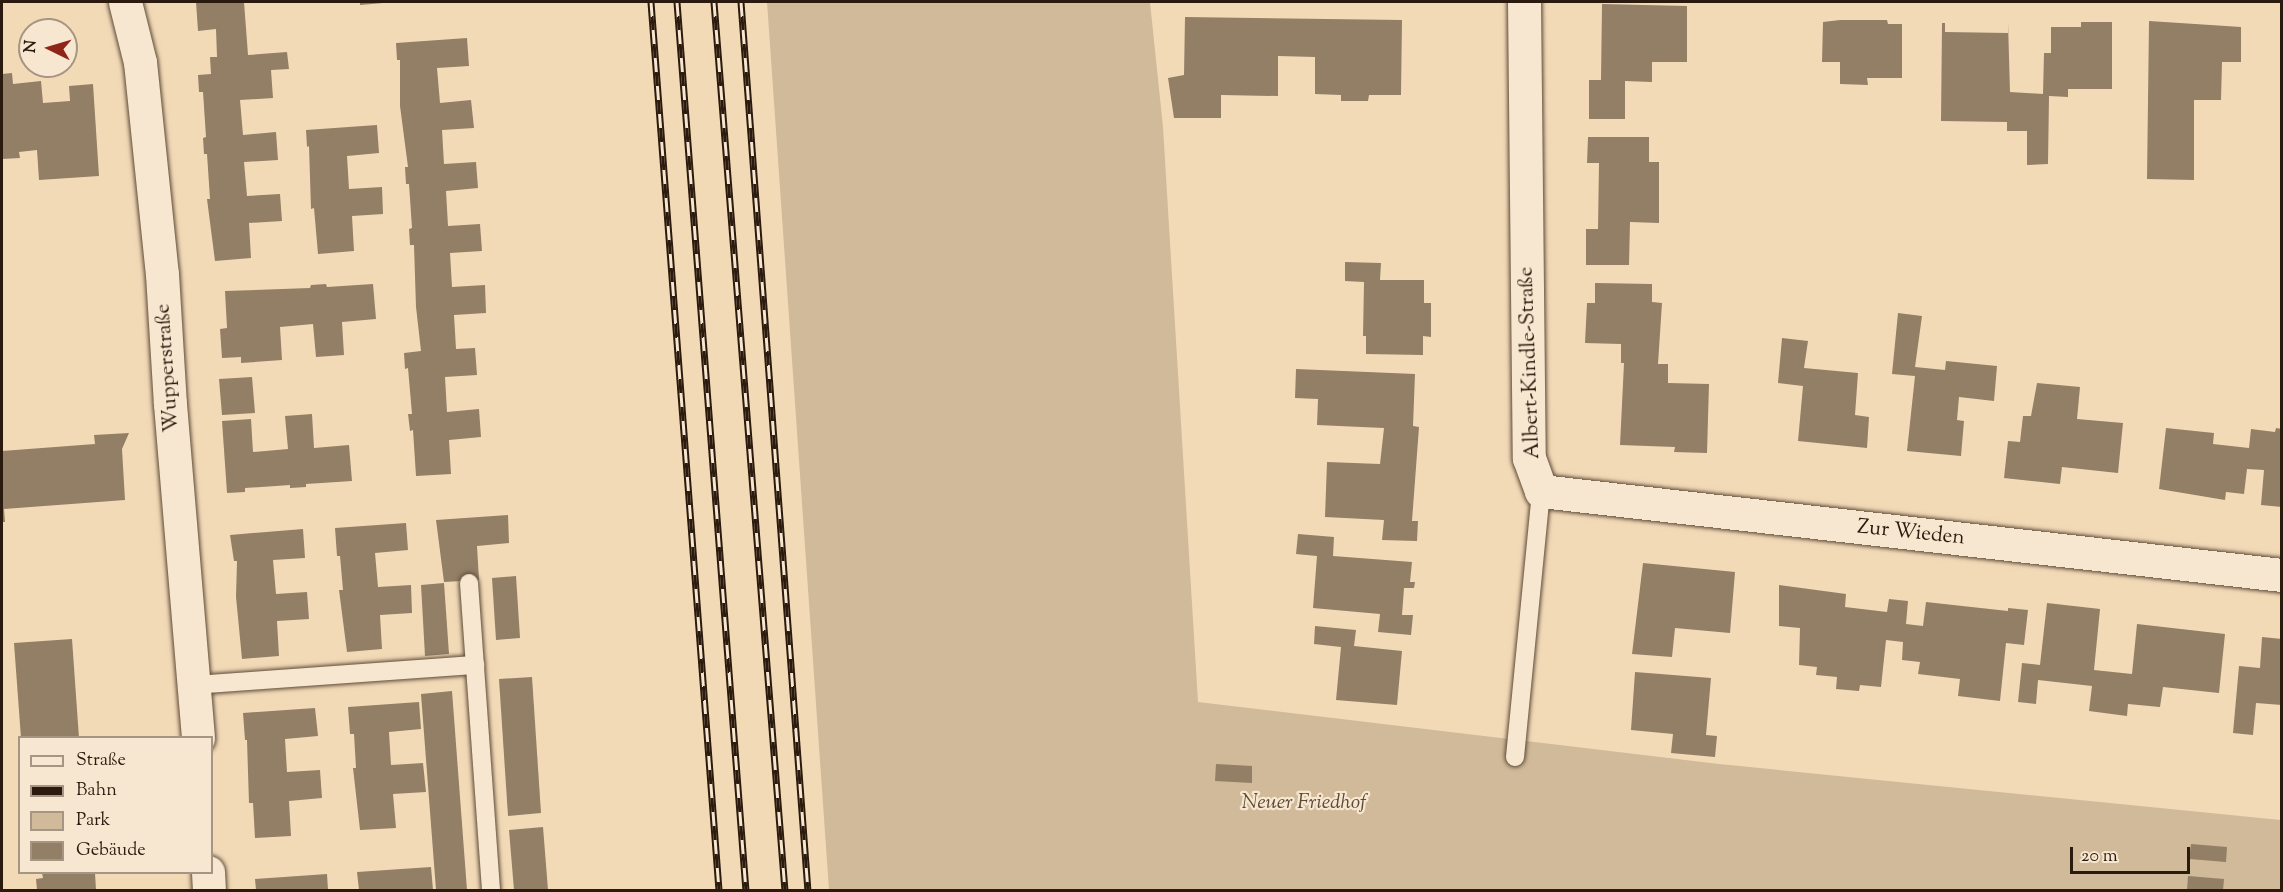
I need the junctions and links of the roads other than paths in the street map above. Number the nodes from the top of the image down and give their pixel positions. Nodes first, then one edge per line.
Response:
1 (125, 2) edge
2 (1524, 2) edge
3 (1541, 491) junction
4 (2282, 575) edge
5 (469, 583) dead end
6 (475, 665) junction
7 (194, 685) junction
8 (198, 736) edge
9 (1515, 757) dead end
10 (208, 874) edge
11 (209, 891) edge
12 (491, 891) edge

1 - 7 street, Wupperstraße
2 - 3 street, Albert-Kindle-Straße
3 - 4 street, Zur Wieden
3 - 9 lane, Albert-Kindle-Straße
5 - 6 lane
6 - 7 lane
6 - 12 lane
7 - 8 street, Wupperstraße
10 - 11 street

